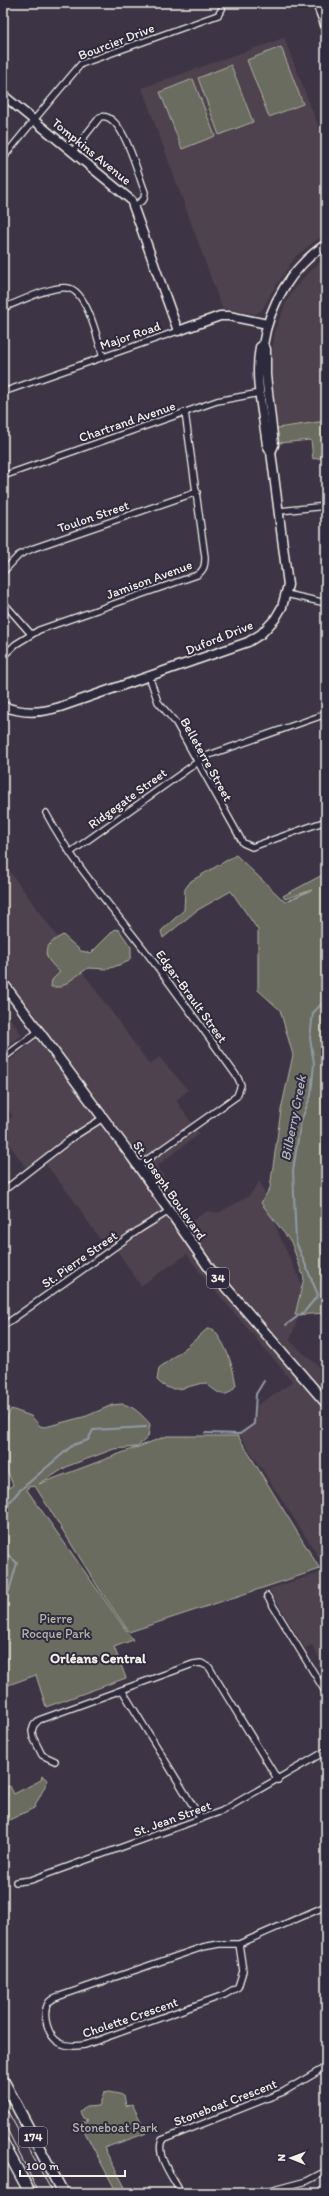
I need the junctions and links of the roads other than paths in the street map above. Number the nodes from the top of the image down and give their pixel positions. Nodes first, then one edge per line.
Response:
1 (223, 3) edge
2 (317, 3) edge
3 (326, 27) edge
4 (3, 95) edge
5 (34, 120) junction
6 (73, 151) junction
7 (3, 161) edge
8 (135, 206) junction
9 (326, 244) edge
10 (3, 308) edge
11 (267, 324) junction
12 (178, 331) junction
13 (263, 345) junction
14 (103, 357) junction
15 (3, 392) edge
16 (260, 393) junction
17 (185, 412) junction
18 (271, 452) junction
19 (3, 476) edge
20 (197, 492) junction
21 (326, 506) edge
22 (280, 511) junction
23 (3, 572) edge
24 (286, 594) junction
25 (3, 602) edge
26 (326, 603) edge
27 (31, 634) junction
28 (3, 656) edge
29 (149, 676) junction
30 (3, 706) edge
31 (326, 714) edge
32 (197, 761) junction
33 (46, 813) dead end
34 (326, 821) edge
35 (70, 852) junction
36 (3, 983) edge
37 (39, 1031) junction
38 (3, 1058) edge
39 (103, 1118) junction
40 (138, 1166) junction
41 (3, 1191) edge
42 (169, 1211) junction
43 (3, 1326) edge
44 (325, 1400) edge
45 (267, 1596) dead end
46 (122, 1690) junction
47 (326, 1693) edge
48 (326, 1751) edge
49 (55, 1761) dead end
50 (278, 1780) junction
51 (201, 1819) junction
52 (16, 1882) dead end
53 (326, 1906) edge
54 (239, 1944) junction
55 (326, 2067) edge
56 (3, 2080) edge
57 (3, 2143) edge
58 (326, 2171) edge
59 (30, 2193) edge
60 (62, 2193) edge
61 (181, 2193) edge
62 (262, 2193) edge

1 - 5 street, Bourcier Drive
2 - 3 street
4 - 5 street, Tompkins Avenue
5 - 6 street, Tompkins Avenue
5 - 7 street, Bourcier Drive
6 - 8 street, Tompkins Avenue
6 - 8 street
8 - 12 street, Tompkins Avenue
9 - 11 street, Duford Drive
10 - 14 street
11 - 12 street, Major Road
11 - 13 street, Duford Drive
12 - 14 street, Major Road
13 - 16 street, Duford Drive
13 - 18 street, Duford Drive
14 - 15 street, Major Road
16 - 17 street, Chartrand Avenue
16 - 18 street, Duford Drive
17 - 19 street, Chartrand Avenue
17 - 20 street, Jamison Avenue
18 - 22 street, Duford Drive
20 - 23 street, Toulon Street
20 - 27 street, Jamison Avenue
21 - 22 street
22 - 24 street, Duford Drive
24 - 26 street
24 - 29 street, Duford Drive
25 - 27 street
27 - 28 street, Jamison Avenue
29 - 30 street, Duford Drive
29 - 32 street, Belleterre Street
31 - 32 street, Ridgegate Street
32 - 34 street, Belleterre Street
32 - 35 street, Ridgegate Street
33 - 35 street, Edgar-Brault Street
35 - 40 street, Edgar-Brault Street
36 - 37 main road, St. Joseph Boulevard / 34
37 - 38 street
37 - 39 main road, St. Joseph Boulevard / 34
39 - 40 main road, St. Joseph Boulevard / 34
39 - 41 street
40 - 42 main road, St. Joseph Boulevard / 34
42 - 43 street, St. Pierre Street
42 - 44 main road, St. Joseph Boulevard / 34
45 - 47 street
46 - 49 street
46 - 50 street
46 - 51 street
48 - 50 street, St. Jean Street
50 - 51 street, St. Jean Street
51 - 52 street, St. Jean Street
53 - 54 street
54 - 54 street, Cholette Crescent
55 - 61 street, Stoneboat Crescent
56 - 60 highway, 174
57 - 59 highway, 174
58 - 62 street

